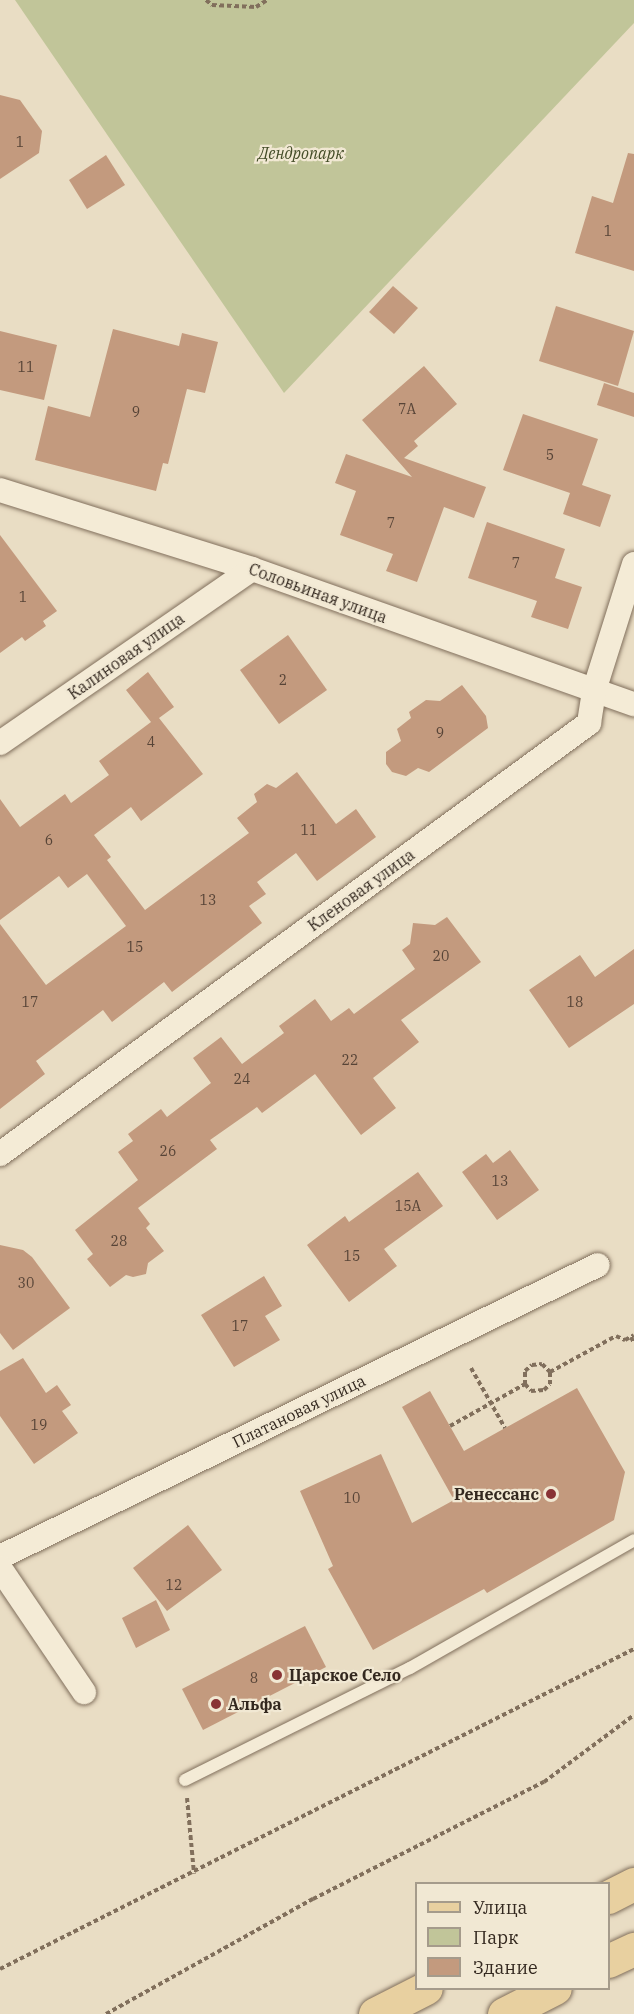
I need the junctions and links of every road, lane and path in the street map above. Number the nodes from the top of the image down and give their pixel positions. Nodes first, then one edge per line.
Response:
1 (206, 0) edge
2 (267, 0) edge
3 (0, 490) edge
4 (634, 564) edge
5 (252, 569) junction
6 (594, 691) junction
7 (634, 704) edge
8 (0, 743) edge
9 (0, 1154) edge
10 (598, 1265) dead end
11 (632, 1336) edge
12 (634, 1343) edge
13 (471, 1368) dead end
14 (550, 1372) junction
15 (525, 1384) junction
16 (491, 1403) junction
17 (450, 1426) dead end
18 (505, 1428) dead end
19 (634, 1540) edge
20 (0, 1557) edge
21 (0, 1569) edge
22 (634, 1649) edge
23 (84, 1692) dead end
24 (634, 1715) edge
25 (185, 1780) joint
26 (194, 1874) junction
27 (634, 1884) edge
28 (610, 1896) edge
29 (634, 1949) edge
30 (610, 1961) edge
31 (0, 1969) edge
32 (424, 1990) edge
33 (553, 1990) edge
34 (106, 2014) edge
35 (375, 2014) edge
36 (504, 2014) edge

1 - 2 path
3 - 5 street, Соловьиная улица
4 - 6 street, Кленовая улица
5 - 6 street, Соловьиная улица
5 - 8 street, Калиновая улица
6 - 7 street, Соловьиная улица
6 - 9 street, Кленовая улица
10 - 20 street, Платановая улица
11 - 12 path
11 - 14 path
13 - 16 path
14 - 15 path
14 - 15 path
15 - 16 path
16 - 17 path
16 - 18 path
19 - 25 lane
21 - 23 street
22 - 26 path
24 - 34 path
25 - 26 path
26 - 31 path
27 - 28 main road
29 - 30 main road
32 - 35 main road
33 - 36 main road

